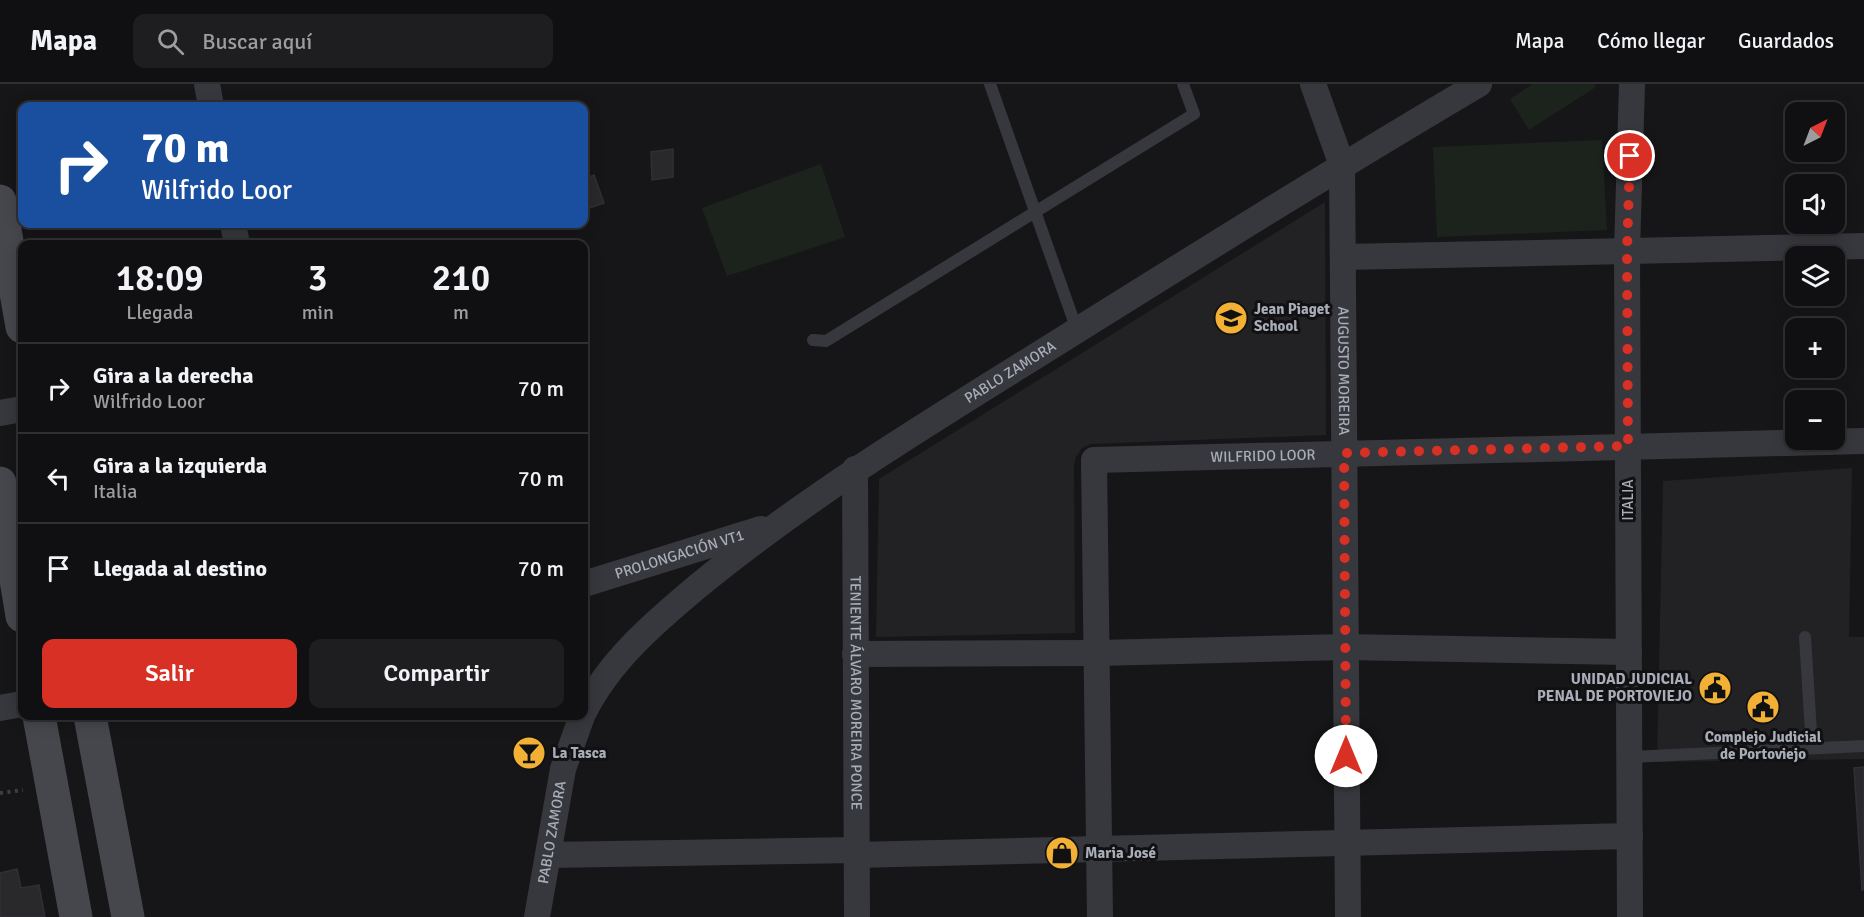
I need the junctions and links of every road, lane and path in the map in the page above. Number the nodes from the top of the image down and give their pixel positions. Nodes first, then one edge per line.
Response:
1 (990, 84) edge
2 (1183, 84) edge
3 (1312, 84) edge
4 (1479, 84) edge
5 (1632, 84) edge
6 (1342, 165) junction
7 (0, 201) edge
8 (1036, 212) junction
9 (1864, 246) edge
10 (1627, 251) junction
11 (1343, 257) junction
12 (18, 304) edge
13 (1077, 330) junction
14 (813, 340) dead end
15 (18, 410) edge
16 (0, 413) edge
17 (1864, 441) edge
18 (1628, 446) junction
19 (1344, 453) junction
20 (855, 469) junction
21 (0, 483) edge
22 (777, 524) junction
23 (588, 583) edge
24 (18, 592) edge
25 (1805, 637) dead end
26 (1345, 647) junction
27 (1629, 652) junction
28 (1098, 653) junction
29 (855, 654) junction
30 (18, 705) edge
31 (588, 706) edge
32 (0, 708) edge
33 (40, 720) edge
34 (94, 720) edge
35 (581, 720) edge
36 (1864, 746) edge
37 (1812, 748) junction
38 (1630, 757) junction
39 (1630, 836) junction
40 (1346, 843) junction
41 (1099, 849) junction
42 (856, 852) junction
43 (548, 855) junction
44 (76, 917) edge
45 (128, 917) edge
46 (537, 917) edge
47 (857, 917) edge
48 (1100, 917) edge
49 (1348, 917) edge
50 (1630, 917) edge

1 - 8 lane
2 - 8 lane
3 - 6 street, AUGUSTO MOREIRA
4 - 6 street, PABLO ZAMORA
5 - 10 street, ITALIA
6 - 11 street, AUGUSTO MOREIRA
6 - 13 street, PABLO ZAMORA
7 - 12 main road
8 - 13 lane
8 - 14 lane
9 - 10 street
10 - 11 street
10 - 18 street, ITALIA
11 - 19 street, AUGUSTO MOREIRA
13 - 20 street, PABLO ZAMORA
15 - 16 street
17 - 18 street, WILFRIDO LOOR
18 - 19 street, WILFRIDO LOOR
18 - 27 street, ITALIA
19 - 26 street, AUGUSTO MOREIRA
19 - 28 street, WILFRIDO LOOR
20 - 22 street, PABLO ZAMORA
20 - 29 street, TENIENTE ÁLVARO MOREIRA PONCE
21 - 24 main road
22 - 23 street, PROLONGACIÓN VT1
22 - 31 street, PABLO ZAMORA
25 - 37 lane
26 - 27 street
26 - 28 street
26 - 40 street, AUGUSTO MOREIRA
27 - 38 street, ITALIA
28 - 29 street
28 - 41 street
29 - 42 street, TENIENTE ÁLVARO MOREIRA PONCE
30 - 32 street
33 - 44 main road
34 - 45 main road
35 - 43 street, PABLO ZAMORA
36 - 37 lane
37 - 38 lane
38 - 39 street, ITALIA
39 - 40 street
39 - 50 street, ITALIA
40 - 41 street
40 - 49 street, AUGUSTO MOREIRA
41 - 42 street
41 - 48 street
42 - 43 street
42 - 47 street, TENIENTE ÁLVARO MOREIRA PONCE
43 - 46 street, PABLO ZAMORA

